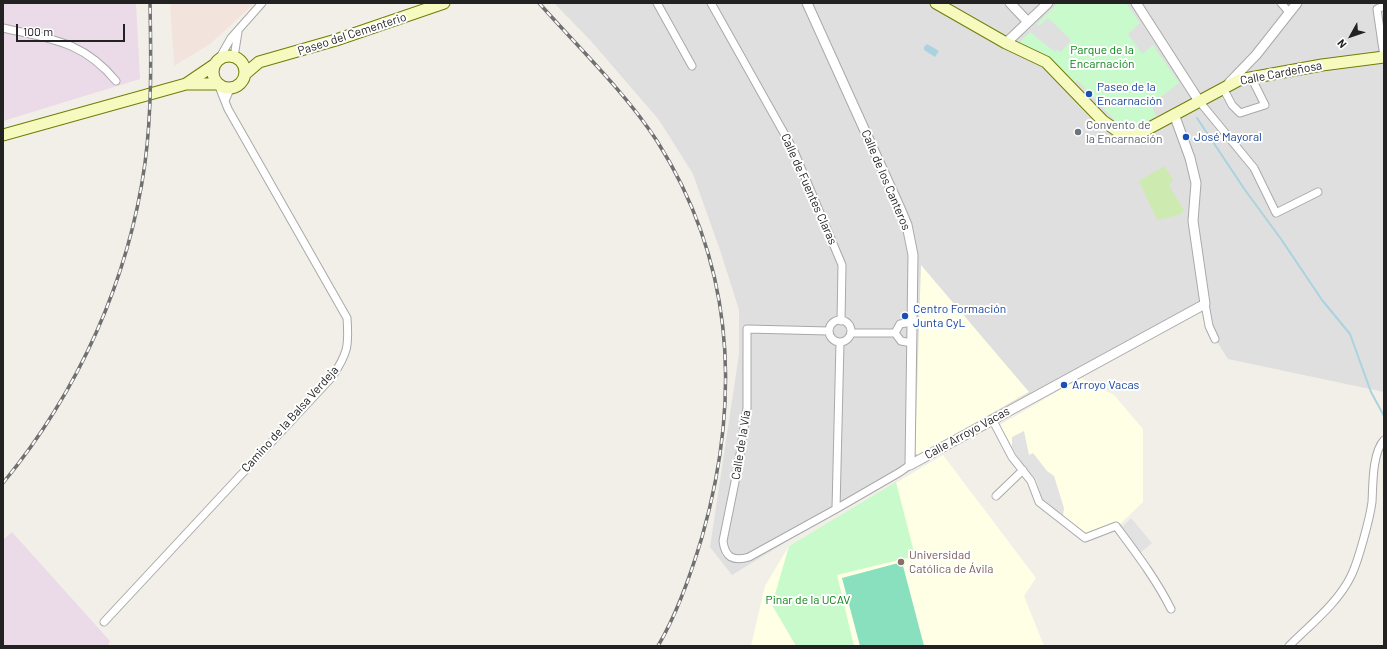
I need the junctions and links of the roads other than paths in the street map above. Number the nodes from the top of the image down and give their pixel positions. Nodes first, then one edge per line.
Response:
1 (262, 3) edge
2 (444, 3) edge
3 (657, 3) edge
4 (711, 3) edge
5 (807, 3) edge
6 (936, 3) edge
7 (1010, 3) edge
8 (1048, 3) edge
9 (1136, 3) edge
10 (1281, 3) edge
11 (1297, 3) edge
12 (1384, 6) edge
13 (1289, 12) junction
14 (1028, 22) junction
15 (3, 28) edge
16 (239, 30) junction
17 (1006, 43) junction
18 (1384, 57) edge
19 (237, 59) junction
20 (216, 62) junction
21 (259, 62) junction
22 (692, 66) dead end
23 (245, 74) junction
24 (1251, 77) junction
25 (116, 81) dead end
26 (186, 84) junction
27 (218, 84) junction
28 (1225, 87) junction
29 (230, 89) junction
30 (225, 101) junction
31 (1199, 101) junction
32 (1181, 111) junction
33 (3, 135) edge
34 (1318, 192) dead end
35 (1205, 304) junction
36 (841, 321) junction
37 (912, 322) junction
38 (830, 331) junction
39 (851, 333) junction
40 (895, 333) junction
41 (1215, 339) dead end
42 (840, 342) junction
43 (912, 343) junction
44 (992, 419) junction
45 (1384, 440) edge
46 (910, 464) junction
47 (1023, 470) junction
48 (996, 496) dead end
49 (836, 509) junction
50 (730, 557) joint
51 (1171, 609) dead end
52 (104, 622) dead end
53 (1289, 646) edge

1 - 16 street
2 - 21 main road, Paseo del Cementerio
3 - 22 street
4 - 36 street, Calle de Fuentes Claras
5 - 37 street, Calle de los Canteros
6 - 17 main road
7 - 14 street
8 - 14 street
9 - 31 street
10 - 13 street
11 - 13 street
12 - 18 street
13 - 28 street
14 - 17 street
15 - 25 street
16 - 19 street
16 - 20 street
17 - 32 main road
18 - 24 main road, Calle Cardeñosa
19 - 20 main road
19 - 21 main road, Paseo del Cementerio
19 - 23 main road
20 - 26 main road
20 - 27 main road
21 - 23 main road, Paseo del Cementerio
23 - 29 main road
24 - 28 main road, Calle Cardeñosa
24 - 28 street
26 - 27 main road
26 - 33 main road
27 - 29 main road
27 - 30 street, Camino de la Balsa Verdeja
28 - 31 main road, Calle Cardeñosa
29 - 30 street
30 - 52 street, Camino de la Balsa Verdeja
31 - 32 main road
31 - 34 street
32 - 35 street
35 - 41 street
35 - 44 street, Calle Arroyo Vacas
36 - 38 street
36 - 39 street
37 - 40 street
37 - 43 street, Calle de los Canteros
38 - 42 street
38 - 50 street, Calle de la Vía
39 - 40 street
39 - 42 street
40 - 43 street
42 - 49 street
43 - 46 street, Calle de los Canteros
44 - 46 street, Calle Arroyo Vacas
44 - 47 street
45 - 53 street
46 - 49 street, Calle Arroyo Vacas
47 - 48 street
47 - 51 street
49 - 50 street, Calle Arroyo Vacas

